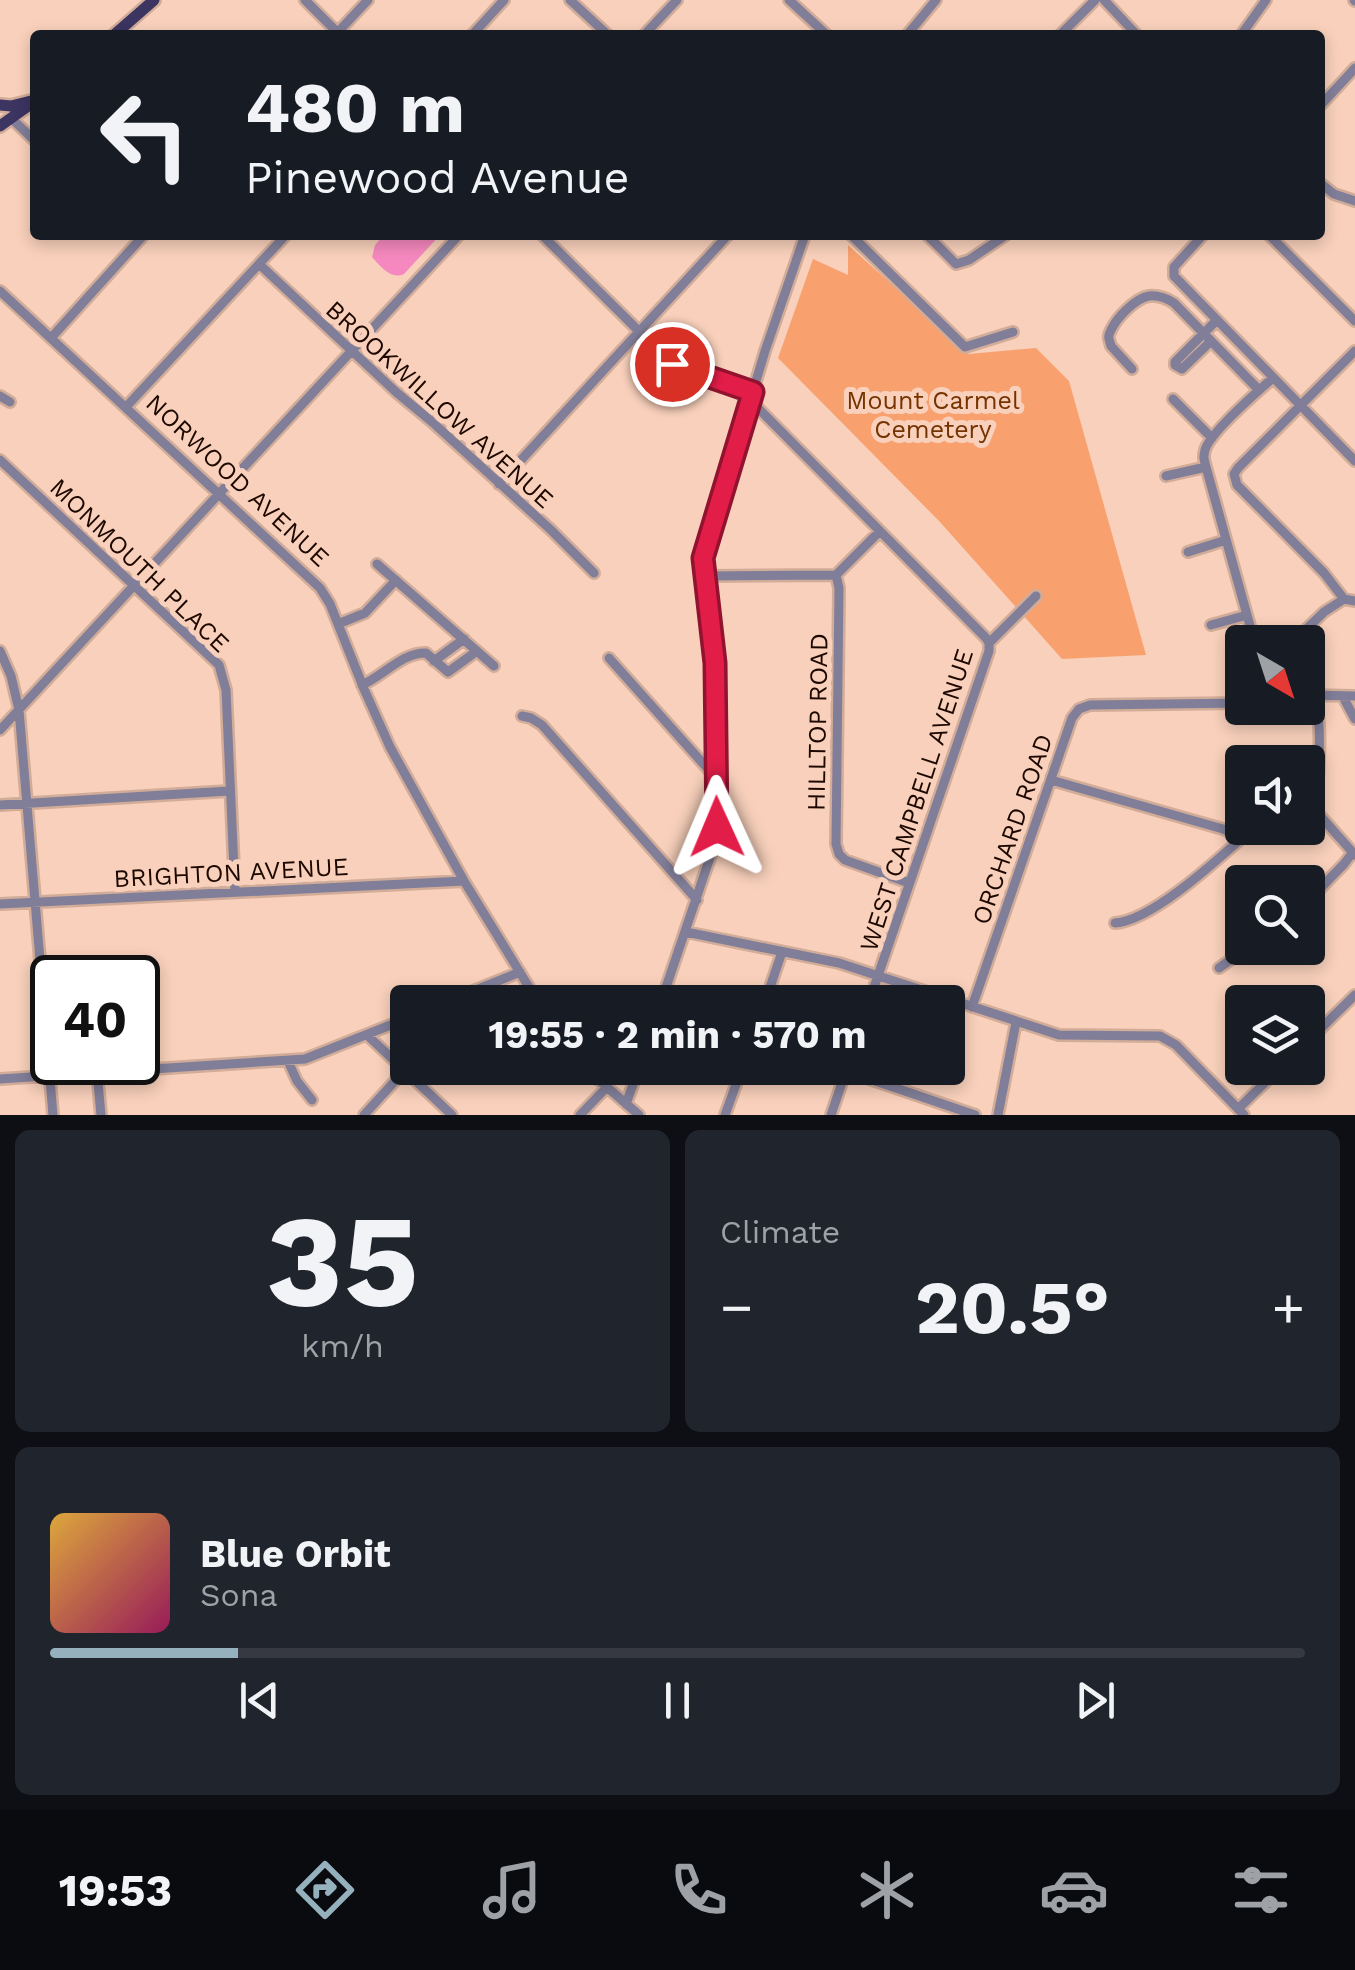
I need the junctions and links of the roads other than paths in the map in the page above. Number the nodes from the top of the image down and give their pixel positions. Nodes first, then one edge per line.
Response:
1 (154, 0) edge
2 (306, 0) edge
3 (368, 0) edge
4 (504, 0) edge
5 (570, 0) edge
6 (676, 0) edge
7 (788, 0) edge
8 (936, 0) edge
9 (1095, 0) edge
10 (1104, 0) edge
11 (1266, 0) edge
12 (120, 30) edge
13 (335, 30) edge
14 (342, 30) edge
15 (477, 30) edge
16 (603, 30) edge
17 (649, 30) edge
18 (821, 30) edge
19 (910, 30) edge
20 (1065, 30) edge
21 (1132, 30) edge
22 (1245, 30) edge
23 (1355, 68) edge
24 (30, 101) edge
25 (1325, 101) edge
26 (30, 104) edge
27 (0, 107) edge
28 (6, 122) edge
29 (30, 138) edge
30 (1325, 187) edge
31 (1355, 201) edge
32 (139, 240) edge
33 (282, 240) edge
34 (454, 240) edge
35 (547, 240) edge
36 (723, 240) edge
37 (803, 240) edge
38 (857, 240) edge
39 (932, 240) edge
40 (998, 240) edge
41 (1198, 240) edge
42 (1274, 240) edge
43 (260, 264) junction
44 (0, 291) edge
45 (1216, 321) junction
46 (1355, 321) edge
47 (638, 332) junction
48 (1013, 332) dead end
49 (1207, 337) junction
50 (51, 338) junction
51 (352, 351) junction
52 (1355, 351) edge
53 (1132, 369) dead end
54 (1273, 378) junction
55 (1258, 390) junction
56 (752, 396) junction
57 (1173, 399) dead end
58 (1300, 406) junction
59 (126, 407) junction
60 (1212, 438) junction
61 (0, 460) edge
62 (1355, 462) edge
63 (1206, 466) junction
64 (1166, 476) dead end
65 (499, 484) junction
66 (220, 494) junction
67 (880, 531) junction
68 (1226, 540) junction
69 (1188, 552) dead end
70 (378, 564) dead end
71 (594, 574) dead end
72 (836, 575) junction
73 (706, 576) junction
74 (396, 580) junction
75 (134, 585) junction
76 (1036, 596) dead end
77 (1350, 600) edge
78 (1247, 614) junction
79 (338, 624) junction
80 (1211, 625) dead end
81 (1250, 625) edge
82 (1311, 625) edge
83 (464, 639) junction
84 (989, 643) junction
85 (0, 651) edge
86 (477, 651) junction
87 (609, 658) dead end
88 (434, 660) junction
89 (494, 666) dead end
90 (362, 685) junction
91 (1325, 695) edge
92 (1355, 696) edge
93 (1343, 697) junction
94 (1225, 703) edge
95 (19, 710) junction
96 (522, 716) dead end
97 (1355, 719) edge
98 (0, 730) edge
99 (716, 778) junction
100 (1050, 780) junction
101 (229, 791) junction
102 (27, 803) junction
103 (0, 804) edge
104 (1325, 824) edge
105 (1225, 830) edge
106 (1235, 845) edge
107 (1354, 853) edge
108 (464, 881) junction
109 (909, 883) junction
110 (1325, 884) edge
111 (235, 892) junction
112 (697, 900) junction
113 (35, 902) junction
114 (0, 904) edge
115 (1115, 922) dead end
116 (686, 932) junction
117 (782, 952) junction
118 (40, 955) edge
119 (1225, 964) edge
120 (1219, 968) dead end
121 (520, 972) junction
122 (878, 975) junction
123 (488, 985) edge
124 (528, 985) edge
125 (667, 985) edge
126 (771, 985) edge
127 (875, 985) edge
128 (1355, 994) edge
129 (972, 1007) junction
130 (1016, 1022) junction
131 (1325, 1024) edge
132 (390, 1026) edge
133 (367, 1036) junction
134 (390, 1058) edge
135 (288, 1062) junction
136 (160, 1069) edge
137 (30, 1077) edge
138 (0, 1079) edge
139 (51, 1085) edge
140 (98, 1085) edge
141 (391, 1085) edge
142 (419, 1085) edge
143 (633, 1085) edge
144 (736, 1085) edge
145 (840, 1085) edge
146 (891, 1085) edge
147 (1265, 1085) edge
148 (607, 1086) joint
149 (312, 1100) dead end
150 (626, 1104) junction
151 (1241, 1112) edge
152 (53, 1115) edge
153 (101, 1115) edge
154 (364, 1115) edge
155 (452, 1115) edge
156 (580, 1115) edge
157 (639, 1115) edge
158 (726, 1115) edge
159 (830, 1115) edge
160 (975, 1115) edge
161 (998, 1115) edge

1 - 12 main road
2 - 13 street
3 - 14 street
4 - 15 street
5 - 16 street
6 - 17 street
7 - 18 street
8 - 19 street
9 - 20 street
10 - 21 street
11 - 22 street
23 - 25 street
24 - 27 main road
26 - 28 main road
27 - 28 main road
28 - 29 street
30 - 31 street
32 - 50 street
33 - 43 street
34 - 51 street
35 - 47 street
36 - 47 street
37 - 56 street
38 - 48 street
39 - 40 street
41 - 45 street
42 - 46 street
43 - 51 street, BROOKWILLOW AVENUE
43 - 59 street
44 - 50 street, NORWOOD AVENUE
45 - 49 street
45 - 54 street
47 - 56 street
47 - 65 street
49 - 53 street
49 - 55 street
50 - 59 street, NORWOOD AVENUE
51 - 65 street, BROOKWILLOW AVENUE
51 - 66 street
52 - 58 street
54 - 55 street
54 - 58 street
55 - 60 street
56 - 67 street
56 - 73 street
57 - 60 street
58 - 62 street
58 - 77 street
59 - 66 street, NORWOOD AVENUE
60 - 63 street
61 - 75 street, MONMOUTH PLACE
63 - 64 street
63 - 68 street
65 - 71 street, BROOKWILLOW AVENUE
66 - 75 street
66 - 79 street, NORWOOD AVENUE
67 - 72 street
67 - 84 street
68 - 69 street
68 - 78 street
70 - 74 street
72 - 73 street
72 - 109 street, HILLTOP ROAD
73 - 99 street
74 - 79 street
74 - 83 street
75 - 95 street
75 - 101 street, MONMOUTH PLACE
76 - 84 street, WEST CAMPBELL AVENUE
77 - 82 street
78 - 80 street
78 - 81 street
79 - 90 street, NORWOOD AVENUE
83 - 86 street
83 - 88 street
84 - 109 street, WEST CAMPBELL AVENUE
85 - 95 street
86 - 88 street
86 - 89 street
87 - 99 street
88 - 90 street
90 - 108 street, NORWOOD AVENUE
91 - 93 street
92 - 93 street
93 - 97 street
94 - 100 street, ORCHARD ROAD
95 - 98 street
95 - 102 street
96 - 112 street
99 - 112 street
100 - 105 street
100 - 129 street, ORCHARD ROAD
101 - 102 street
101 - 111 street, MONMOUTH PLACE
102 - 103 street
102 - 113 street
104 - 107 street
106 - 115 street
107 - 110 street
108 - 111 street, BRIGHTON AVENUE
108 - 121 street, NORWOOD AVENUE
109 - 122 street, WEST CAMPBELL AVENUE
111 - 113 street, BRIGHTON AVENUE
112 - 116 street
113 - 114 street, BRIGHTON AVENUE
113 - 118 street
116 - 117 street
116 - 125 street
117 - 122 street
117 - 126 street
119 - 120 street
121 - 123 street
121 - 124 street, NORWOOD AVENUE
122 - 127 street, WEST CAMPBELL AVENUE
122 - 129 street
128 - 131 street
129 - 130 street
130 - 151 street
130 - 161 street
132 - 133 street
133 - 134 street
133 - 135 street
135 - 136 street
135 - 149 street
137 - 138 street
139 - 152 street
140 - 153 street
141 - 154 street
142 - 155 street
143 - 150 street
144 - 158 street
145 - 159 street
146 - 160 street
147 - 151 street
148 - 150 street
148 - 156 street
150 - 157 street

